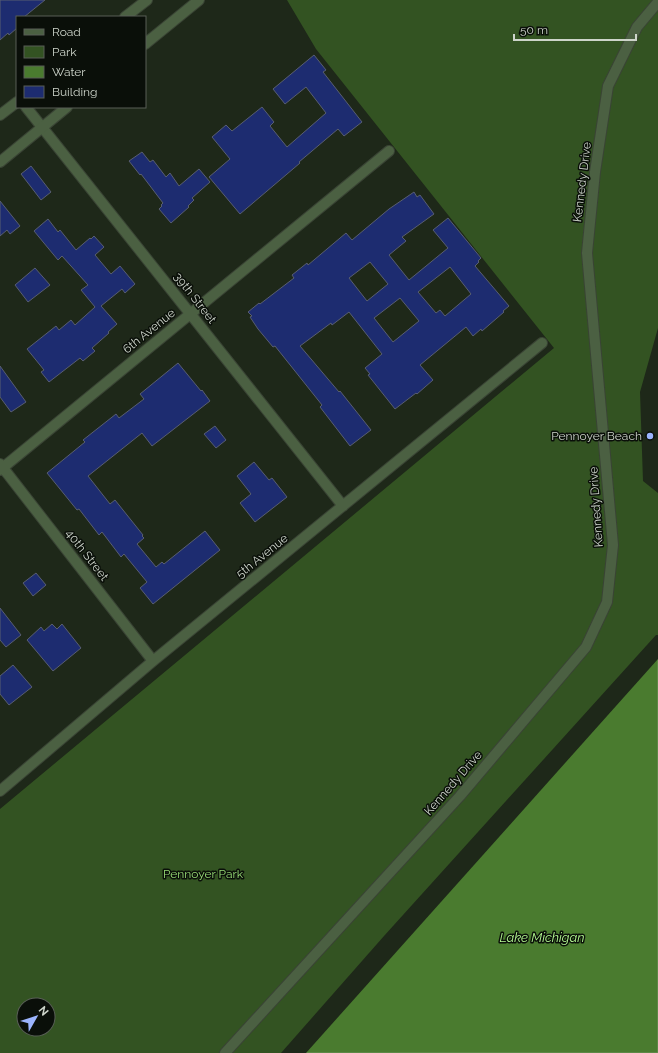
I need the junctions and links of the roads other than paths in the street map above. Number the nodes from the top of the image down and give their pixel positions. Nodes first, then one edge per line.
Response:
1 (146, 0) edge
2 (199, 0) edge
3 (658, 2) edge
4 (126, 16) edge
5 (146, 43) edge
6 (16, 103) edge
7 (27, 108) edge
8 (66, 108) edge
9 (0, 115) edge
10 (42, 127) junction
11 (389, 151) dead end
12 (0, 162) edge
13 (191, 314) junction
14 (542, 343) dead end
15 (1, 467) edge
16 (343, 506) junction
17 (154, 661) junction
18 (0, 791) edge
19 (225, 1053) edge

1 - 4 street
2 - 5 street
3 - 19 street, Kennedy Drive
6 - 9 street
7 - 10 street, 39th Street
8 - 10 street
10 - 12 street
10 - 13 street, 39th Street
11 - 13 street, 6th Avenue
13 - 15 street, 6th Avenue
13 - 16 street, 39th Street
14 - 16 street, 5th Avenue
15 - 17 street, 40th Street
16 - 17 street, 5th Avenue
17 - 18 street, 5th Avenue

